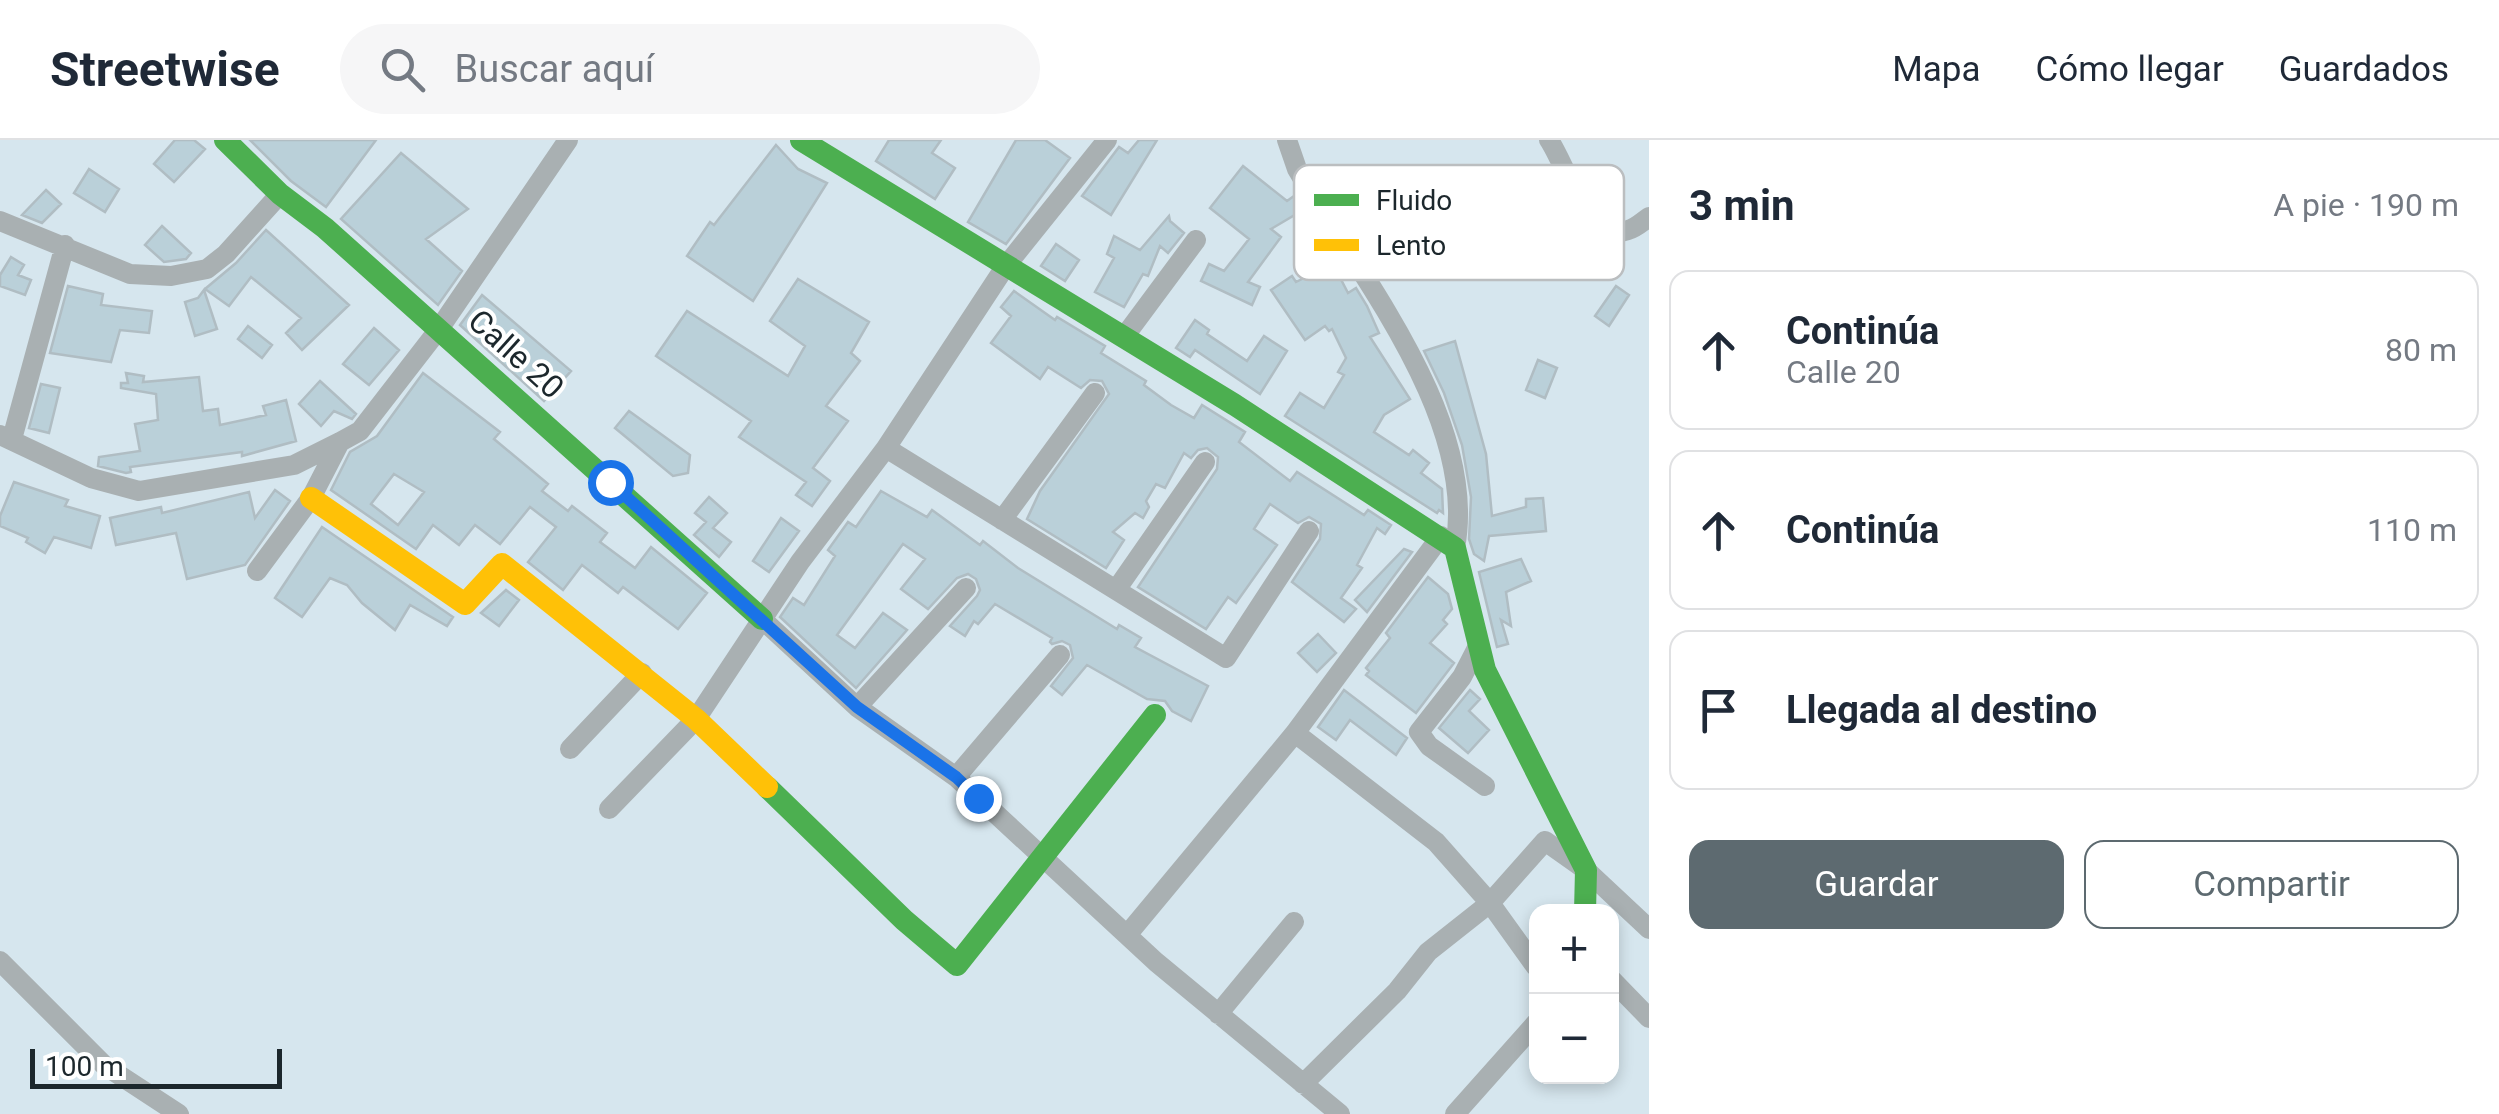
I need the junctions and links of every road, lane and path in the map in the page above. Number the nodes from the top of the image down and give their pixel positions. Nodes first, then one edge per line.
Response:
1 (225, 140) edge
2 (568, 140) edge
3 (800, 140) edge
4 (1107, 140) edge
5 (1287, 140) edge
6 (1549, 140) edge
7 (1296, 165) edge
8 (1565, 165) edge
9 (280, 194) junction
10 (1649, 217) edge
11 (0, 221) edge
12 (1624, 231) edge
13 (1196, 240) dead end
14 (65, 246) junction
15 (1006, 267) junction
16 (1367, 280) edge
17 (439, 329) junction
18 (1124, 337) junction
19 (1095, 392) dead end
20 (6, 437) edge
21 (340, 442) junction
22 (886, 448) junction
23 (1205, 462) dead end
24 (311, 498) junction
25 (1002, 520) junction
26 (1309, 531) dead end
27 (1448, 542) junction
28 (256, 571) dead end
29 (966, 588) dead end
30 (1116, 590) junction
31 (762, 618) junction
32 (1479, 644) junction
33 (1060, 655) dead end
34 (642, 673) junction
35 (857, 707) junction
36 (1155, 715) dead end
37 (696, 718) junction
38 (1294, 734) junction
39 (570, 750) dead end
40 (956, 777) junction
41 (1484, 786) dead end
42 (609, 809) dead end
43 (1044, 859) junction
44 (1586, 870) junction
45 (1490, 903) junction
46 (1585, 904) edge
47 (1294, 922) dead end
48 (1649, 929) edge
49 (1127, 935) junction
50 (1529, 958) edge
51 (0, 961) edge
52 (1619, 987) edge
53 (1218, 1014) junction
54 (1649, 1018) edge
55 (1529, 1030) edge
56 (1303, 1084) junction
57 (179, 1114) edge
58 (1340, 1114) edge
59 (1455, 1114) edge

1 - 9 street, Calle 20
2 - 17 street
3 - 15 street
4 - 15 street
5 - 7 street
6 - 8 street
9 - 14 street
9 - 17 street, Calle 20
10 - 12 street
11 - 14 street
13 - 18 street
14 - 20 street
15 - 18 street
15 - 22 street
16 - 27 street
17 - 21 street
17 - 31 street, Calle 20
18 - 27 street
19 - 25 street
20 - 21 street
21 - 24 street
22 - 25 street
22 - 31 street
23 - 30 street
24 - 28 street
24 - 34 street
25 - 30 street
26 - 30 street
27 - 32 street
27 - 38 street
29 - 35 street
31 - 35 street
31 - 37 street
32 - 41 street
32 - 44 street
33 - 40 street
34 - 37 street
34 - 39 street
35 - 40 street
36 - 43 street
37 - 42 street
37 - 43 street
38 - 45 street
38 - 49 street
40 - 43 street
43 - 49 street
44 - 45 street
44 - 46 street
44 - 48 street
45 - 50 street
45 - 56 street
47 - 53 street
49 - 53 street
51 - 57 street
52 - 54 street
53 - 56 street
55 - 59 street
56 - 58 street

